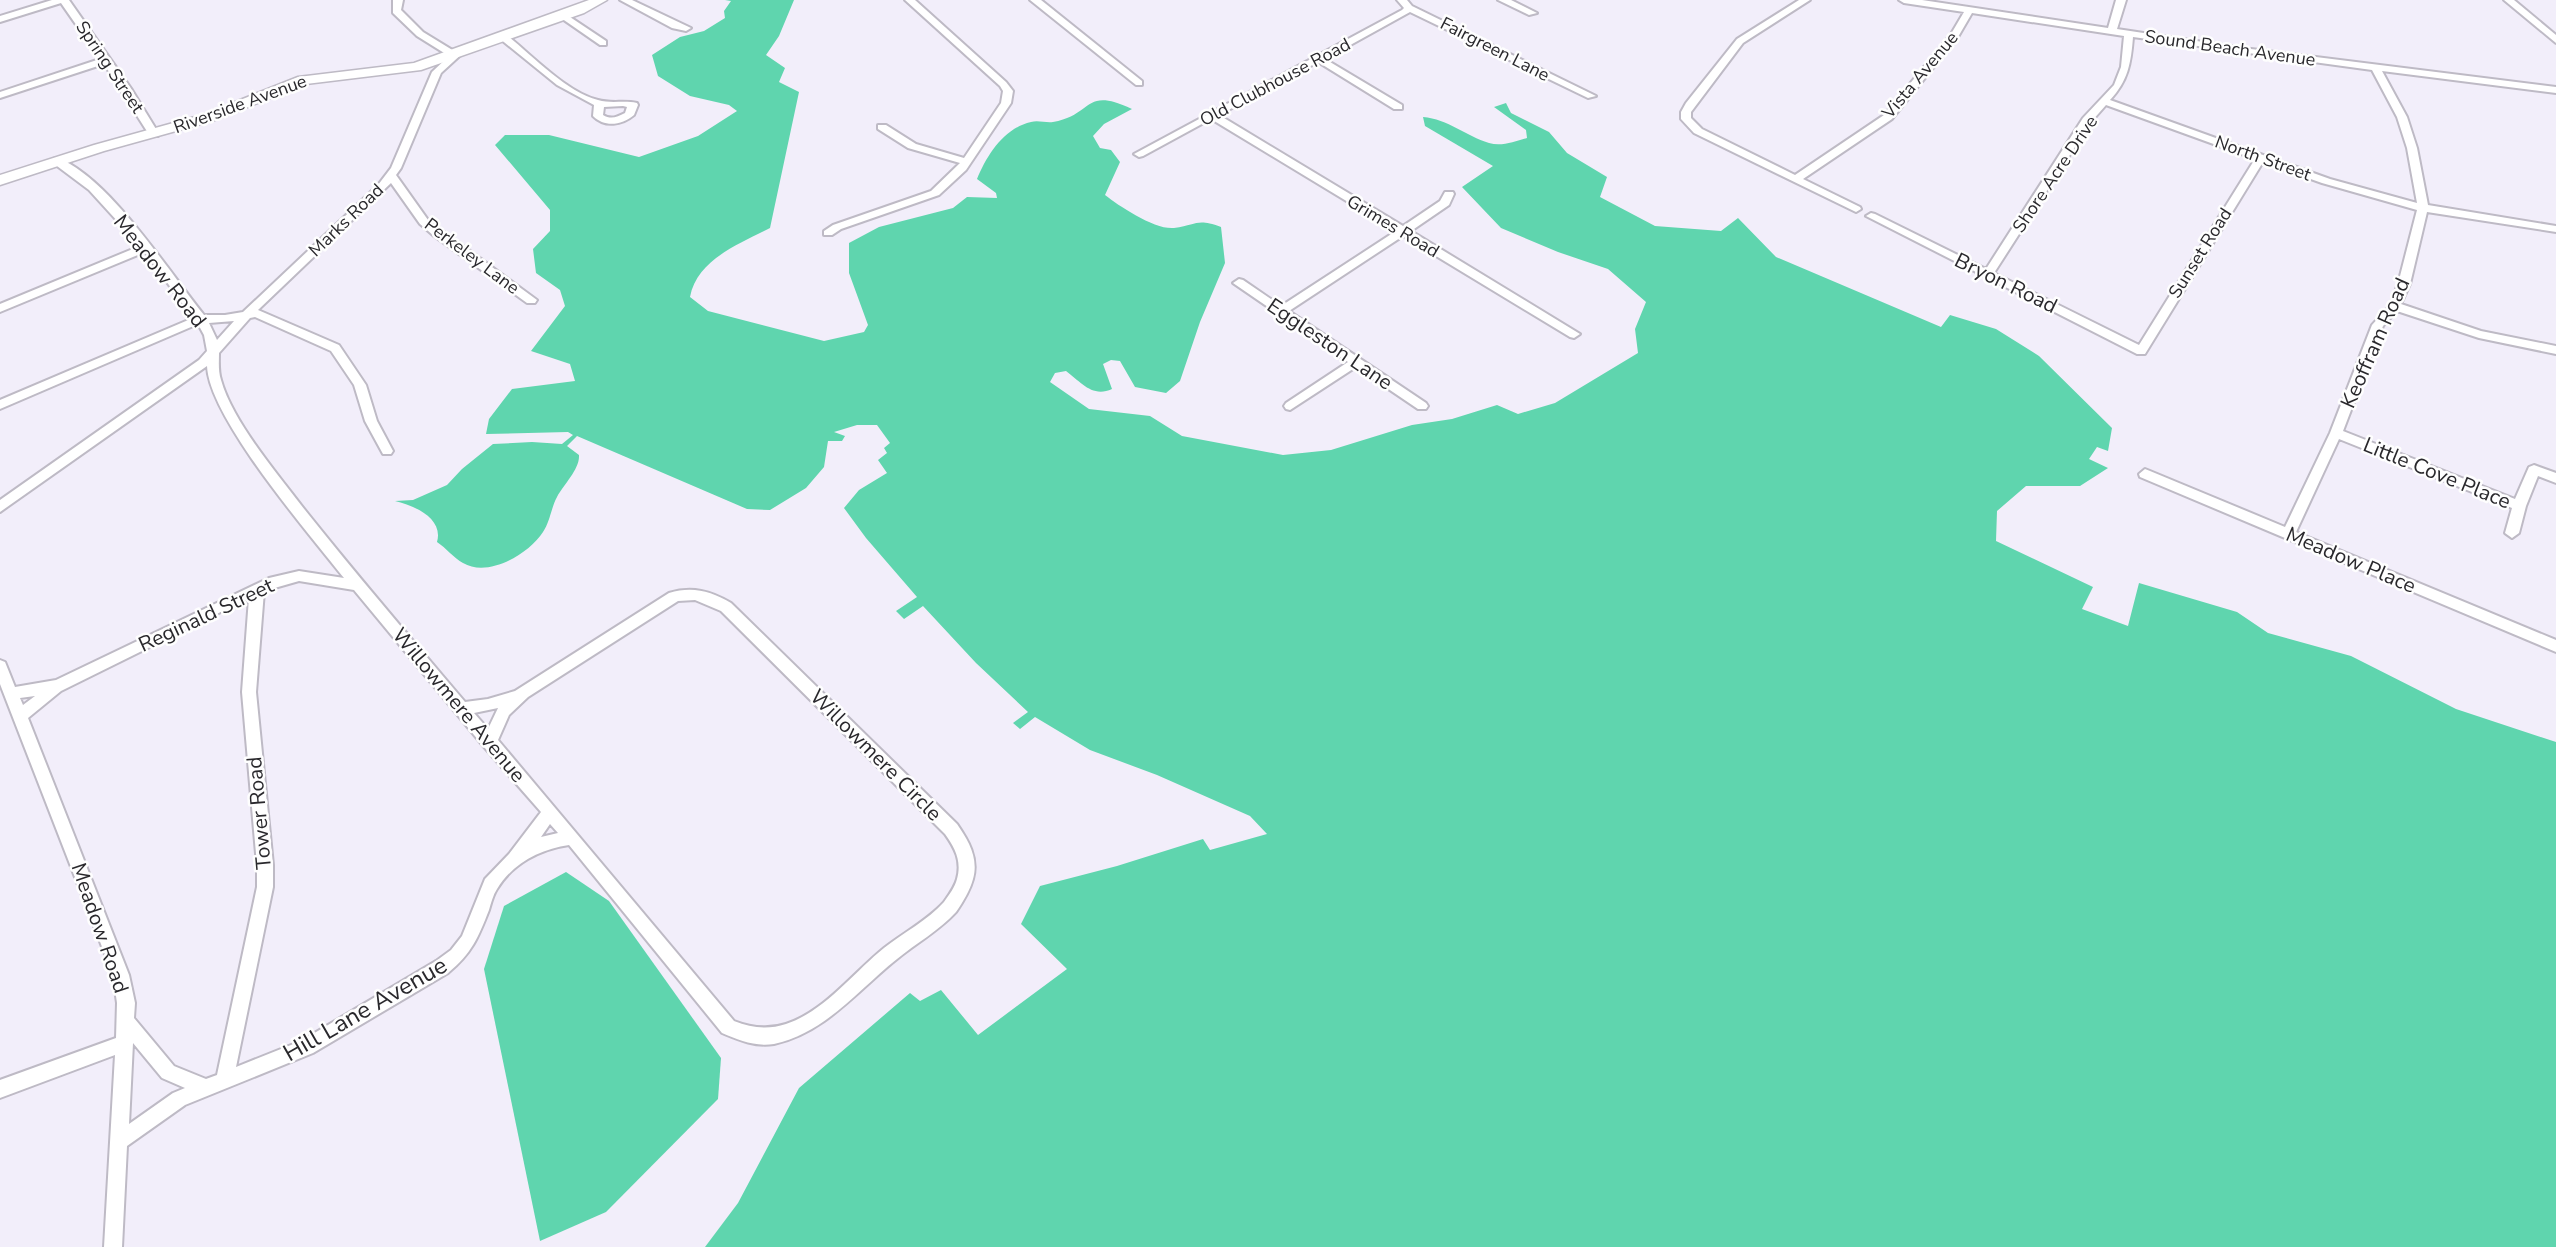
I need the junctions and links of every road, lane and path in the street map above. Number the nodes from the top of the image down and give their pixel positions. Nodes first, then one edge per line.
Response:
1 (63, 0) edge
2 (398, 0) edge
3 (600, 0) edge
4 (625, 0) edge
5 (927, 0) edge
6 (1035, 0) edge
7 (1503, 0) edge
8 (1805, 0) edge
9 (1909, 0) edge
10 (2121, 0) edge
11 (2508, 0) edge
12 (912, 2) edge
13 (1405, 4) edge
14 (1969, 11) junction
15 (1532, 13) dead end
16 (564, 16) junction
17 (0, 19) edge
18 (686, 28) dead end
19 (2112, 32) junction
20 (2129, 35) junction
21 (502, 36) junction
22 (2556, 40) edge
23 (603, 43) dead end
24 (456, 52) junction
25 (1319, 59) junction
26 (106, 60) junction
27 (416, 67) junction
28 (2375, 67) junction
29 (437, 72) junction
30 (1139, 83) dead end
31 (2556, 90) edge
32 (0, 95) edge
33 (1591, 96) dead end
34 (2106, 102) junction
35 (599, 104) dead end
36 (1398, 107) dead end
37 (1213, 116) junction
38 (882, 127) dead end
39 (154, 134) junction
40 (1139, 153) dead end
41 (2261, 157) junction
42 (57, 161) junction
43 (967, 162) junction
44 (391, 176) junction
45 (1795, 179) junction
46 (0, 180) edge
47 (1449, 194) dead end
48 (2423, 206) junction
49 (1856, 209) dead end
50 (1871, 216) dead end
51 (2556, 229) edge
52 (1403, 231) junction
53 (828, 233) dead end
54 (145, 248) junction
55 (1989, 274) junction
56 (1239, 283) dead end
57 (531, 300) dead end
58 (2395, 306) junction
59 (0, 308) edge
60 (1281, 311) junction
61 (248, 313) junction
62 (200, 319) junction
63 (1574, 334) dead end
64 (2556, 350) edge
65 (2141, 351) joint
66 (213, 354) junction
67 (1356, 362) junction
68 (0, 405) edge
69 (1290, 406) dead end
70 (1422, 406) dead end
71 (2336, 433) junction
72 (387, 451) dead end
73 (2145, 474) dead end
74 (2556, 478) edge
75 (18, 493) junction
76 (0, 498) edge
77 (2519, 506) junction
78 (0, 507) edge
79 (2512, 533) dead end
80 (2288, 534) junction
81 (360, 586) junction
82 (257, 588) junction
83 (2556, 646) edge
84 (0, 666) edge
85 (58, 685) junction
86 (13, 693) junction
87 (523, 693) junction
88 (461, 708) junction
89 (21, 715) junction
90 (489, 743) junction
91 (550, 812) junction
92 (572, 838) junction
93 (515, 859) junction
94 (125, 1021) junction
95 (742, 1035) joint
96 (124, 1043) junction
97 (225, 1078) junction
98 (204, 1087) junction
99 (0, 1089) edge
100 (118, 1142) junction
101 (113, 1247) edge

1 - 17 street
1 - 26 street, Spring Street
2 - 24 street
3 - 16 street, Riverside Avenue
4 - 18 street
5 - 12 street
6 - 30 street
7 - 15 street
8 - 45 street
9 - 14 street, Sound Beach Avenue
10 - 19 street
11 - 22 street
12 - 43 street
13 - 25 street, Old Clubhouse Road
13 - 33 street, Fairgreen Lane
14 - 19 street, Sound Beach Avenue
14 - 45 street, Vista Avenue
16 - 21 street, Riverside Avenue
16 - 23 street
19 - 20 street, Sound Beach Avenue
20 - 28 street, Sound Beach Avenue
20 - 34 street, Shore Acre Drive
21 - 24 street, Riverside Avenue
21 - 35 street
24 - 27 street, Riverside Avenue
24 - 29 street, Marks Road
25 - 36 street
25 - 37 street, Old Clubhouse Road
26 - 32 street
26 - 39 street, Spring Street
27 - 29 street
27 - 39 street, Riverside Avenue
28 - 31 street, Sound Beach Avenue
28 - 48 street, Keoffram Road
29 - 44 street, Marks Road
34 - 41 street, North Street
34 - 55 street, Shore Acre Drive
37 - 40 street, Old Clubhouse Road
37 - 52 street, Grimes Road
38 - 43 street
39 - 42 street, Riverside Avenue
41 - 48 street, North Street
41 - 65 street, Sunset Road
42 - 46 street, Riverside Avenue
42 - 54 street, Meadow Road
43 - 53 street
44 - 57 street, Perkeley Lane
44 - 61 street, Marks Road
45 - 49 street
47 - 52 street
48 - 51 street, North Street
48 - 58 street, Keoffram Road
50 - 55 street, Bryon Road
52 - 60 street
52 - 63 street, Grimes Road
54 - 59 street
54 - 62 street, Meadow Road
55 - 65 street, Bryon Road
56 - 60 street, Eggleston Lane
58 - 64 street
58 - 71 street, Keoffram Road
60 - 67 street, Eggleston Lane
61 - 62 street
61 - 66 street, Marks Road
61 - 72 street
62 - 66 street, Meadow Road
62 - 68 street
66 - 75 street, Meadow Road
66 - 81 street, Willowmere Avenue
67 - 69 street
67 - 70 street, Eggleston Lane
71 - 77 street, Little Cove Place
71 - 80 street, Keoffram Road
73 - 80 street, Meadow Place
74 - 77 street, Little Cove Place
75 - 76 street
75 - 78 street, Meadow Road
77 - 79 street
80 - 83 street, Meadow Place
81 - 82 street, Reginald Street
81 - 88 street, Willowmere Avenue
82 - 85 street, Reginald Street
82 - 97 street, Tower Road
84 - 86 street, Meadow Road
85 - 86 street, Reginald Street
85 - 89 street, Reginald Street
86 - 89 street, Meadow Road
87 - 88 street, Willowmere Circle
87 - 90 street, Willowmere Circle
87 - 95 street, Willowmere Circle
88 - 90 street, Willowmere Avenue
89 - 94 street, Meadow Road
90 - 91 street, Willowmere Avenue
91 - 92 street, Willowmere Avenue
91 - 93 street, Hill Lane Avenue
92 - 93 street, Hill Lane Avenue
92 - 95 street, Willowmere Avenue
93 - 97 street, Hill Lane Avenue
94 - 96 street, Meadow Road
94 - 98 street
96 - 99 street
96 - 100 street, Meadow Road
97 - 98 street, Hill Lane Avenue
98 - 100 street, Hill Lane Avenue
100 - 101 street, Meadow Road

